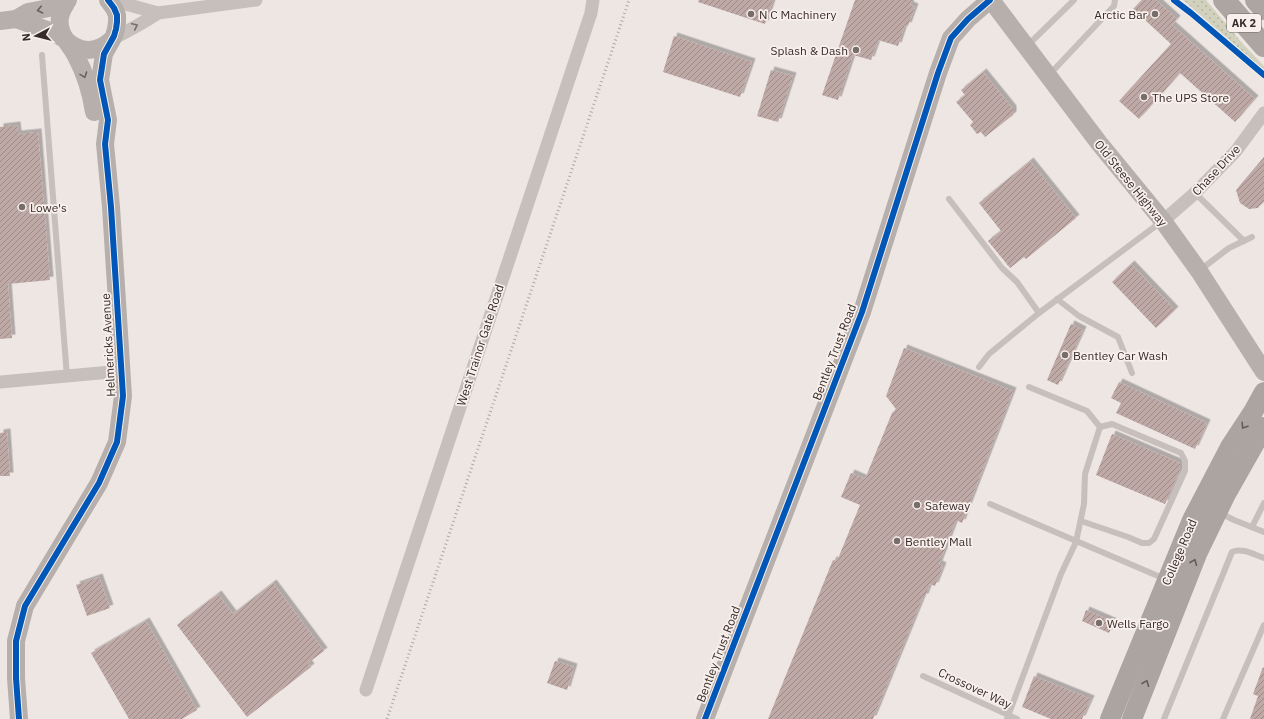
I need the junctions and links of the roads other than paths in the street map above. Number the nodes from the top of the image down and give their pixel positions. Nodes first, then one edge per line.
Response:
1 (108, 0) edge
2 (111, 0) edge
3 (256, 0) edge
4 (593, 0) edge
5 (990, 0) edge
6 (1074, 0) edge
7 (1115, 0) edge
8 (1224, 0) edge
9 (1256, 0) edge
10 (67, 2) edge
11 (1264, 9) edge
12 (158, 12) junction
13 (8, 20) edge
14 (66, 40) junction
15 (111, 40) junction
16 (1264, 46) edge
17 (1026, 47) junction
18 (42, 55) dead end
19 (1048, 76) junction
20 (1264, 113) edge
21 (105, 144) junction
22 (1195, 193) junction
23 (949, 198) dead end
24 (1162, 221) junction
25 (1252, 237) dead end
26 (1244, 241) junction
27 (1199, 271) junction
28 (1057, 299) junction
29 (1039, 313) junction
30 (979, 367) dead end
31 (122, 371) junction
32 (1264, 372) edge
33 (1132, 373) dead end
34 (67, 376) junction
35 (0, 382) edge
36 (1029, 388) dead end
37 (1264, 392) edge
38 (1100, 427) junction
39 (1264, 427) edge
40 (1264, 452) edge
41 (1226, 494) junction
42 (1264, 503) edge
43 (990, 504) dead end
44 (1217, 512) junction
45 (1081, 521) junction
46 (1252, 527) junction
47 (1264, 532) edge
48 (1076, 542) junction
49 (1264, 558) edge
50 (1167, 580) junction
51 (1264, 625) edge
52 (923, 676) dead end
53 (366, 690) dead end
54 (1008, 717) edge
55 (19, 719) edge
56 (705, 719) edge
57 (1017, 719) edge
58 (1110, 719) edge
59 (1132, 719) edge
60 (1164, 719) edge
61 (1223, 719) edge

1 - 15 street, Helmericks Avenue
2 - 12 street
3 - 12 street
4 - 53 street, West Trainor Gate Road
5 - 17 street, Old Steese Highway
5 - 56 street, Bentley Trust Road
6 - 17 lane
7 - 19 lane
8 - 16 highway, AK 2
9 - 11 highway, AK 2
10 -> 13 street
10 - 14 street, Helmericks Avenue
15 -> 12 street
13 - 14 street
14 - 15 street
14 -> 21 street, Helmericks Avenue
15 - 21 street, Helmericks Avenue
17 - 19 street, Old Steese Highway
18 - 34 lane
19 - 24 street, Old Steese Highway
20 - 22 street, Chase Drive
21 - 31 street, Helmericks Avenue
22 - 24 street, Chase Drive
22 - 26 lane
23 - 29 lane
24 - 27 street, Old Steese Highway
24 - 28 lane
25 - 26 lane
26 - 27 lane
27 - 32 street, Old Steese Highway
28 - 29 lane
28 - 33 lane
29 - 30 lane
31 - 34 street
31 - 55 street, Helmericks Avenue
34 - 35 street
36 - 38 lane
37 -> 50 main road, College Road
38 - 45 lane
38 - 45 lane
39 - 41 main road, College Road
40 - 41 main road
41 - 44 main road, College Road
42 - 46 lane
43 - 48 lane
44 - 46 lane
59 -> 44 main road, College Road
45 - 48 lane
46 - 47 lane
48 - 50 lane
48 - 54 lane
49 - 60 lane
50 - 58 main road, College Road
51 - 61 lane
52 - 54 lane, Crossover Way
54 - 57 lane, Crossover Way

